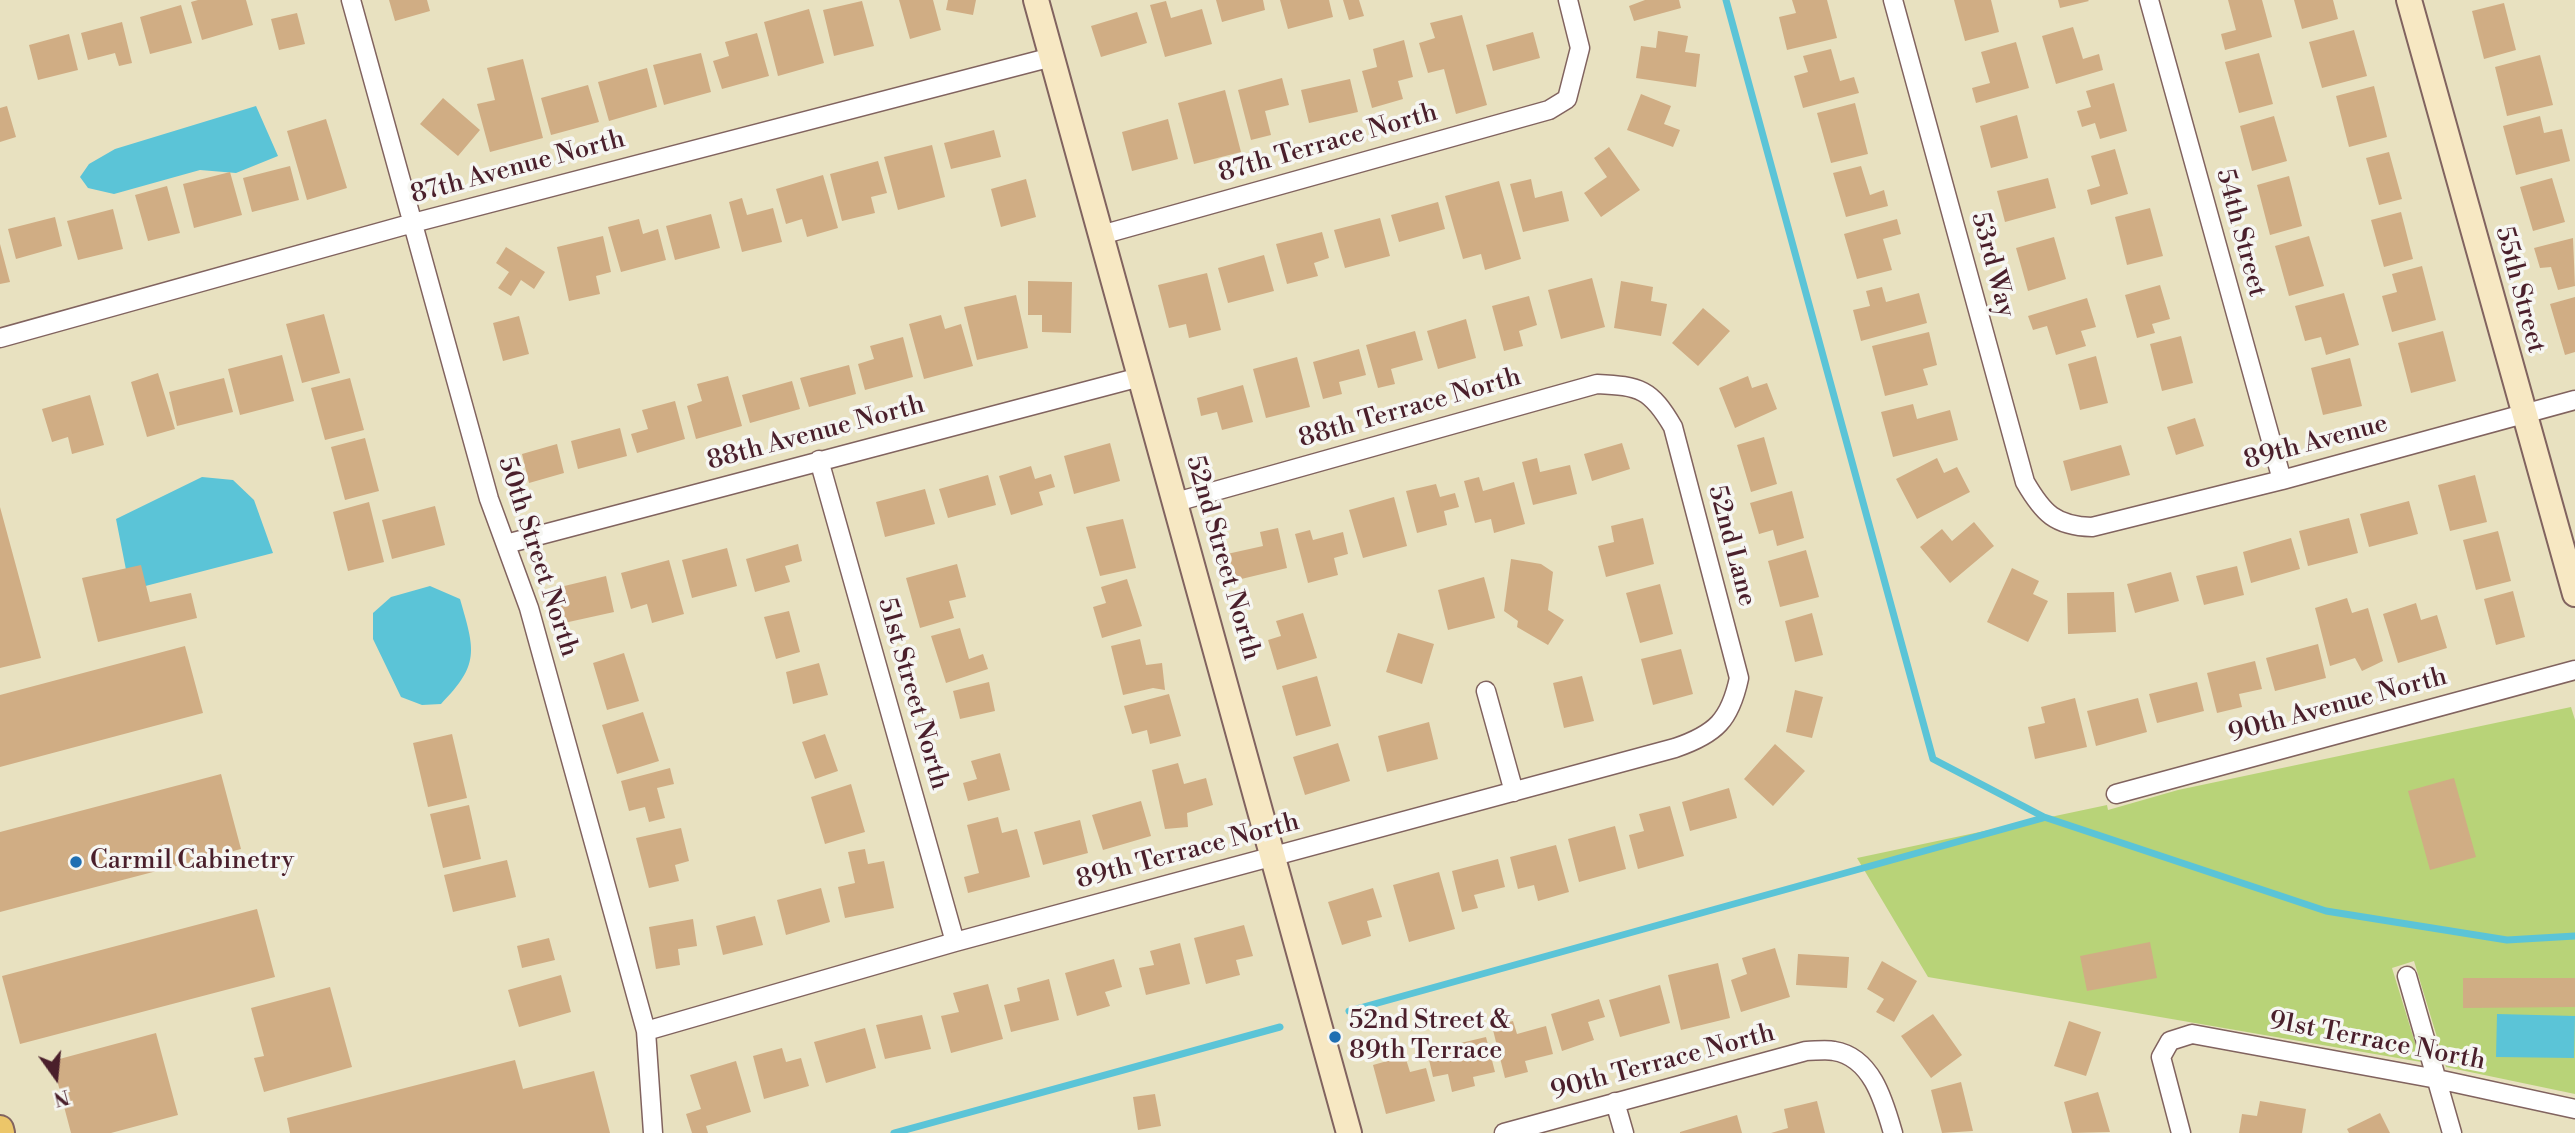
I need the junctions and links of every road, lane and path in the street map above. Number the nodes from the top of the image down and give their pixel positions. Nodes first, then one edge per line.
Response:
1 (351, 0) edge
2 (1036, 0) edge
3 (1568, 0) edge
4 (1893, 0) edge
5 (2149, 0) edge
6 (2409, 0) edge
7 (1052, 57) junction
8 (413, 223) junction
9 (1101, 235) junction
10 (0, 338) edge
11 (1140, 377) junction
12 (2575, 400) edge
13 (1658, 401) joint
14 (2522, 414) junction
15 (819, 460) junction
16 (2282, 480) junction
17 (1176, 502) junction
18 (2068, 527) joint
19 (506, 544) junction
20 (2575, 594) edge
21 (2575, 670) edge
22 (1486, 691) dead end
23 (1733, 708) joint
24 (1514, 792) junction
25 (2116, 794) dead end
26 (1274, 856) junction
27 (955, 942) junction
28 (2407, 976) dead end
29 (646, 1031) junction
30 (2437, 1079) junction
31 (1615, 1102) junction
32 (2575, 1109) edge
33 (653, 1133) edge
34 (1349, 1133) edge
35 (1504, 1133) edge
36 (1624, 1133) edge
37 (1893, 1133) edge
38 (2181, 1133) edge
39 (2452, 1133) edge

1 - 8 street, 50th Street North
2 - 7 street, 52nd Street North
3 - 9 street, 87th Terrace North
4 - 18 street, 53rd Way
5 - 16 street, 54th Street
6 - 14 street, 55th Street
7 - 8 street, 87th Avenue North
7 - 9 street, 52nd Street North
8 - 10 street, 87th Avenue North
8 - 19 street, 50th Street North
9 - 11 street, 52nd Street North
11 - 15 street, 88th Avenue North
11 - 17 street, 52nd Street North
12 - 14 street, 89th Avenue
13 - 17 street, 88th Terrace North
13 - 23 street, 52nd Lane
14 - 16 street, 89th Avenue
14 - 20 street, 55th Street
15 - 19 street, 88th Avenue North
15 - 27 street, 51st Street North
16 - 18 street, 89th Avenue
17 - 26 street, 52nd Street North
19 - 29 street, 50th Street North
21 - 25 street, 90th Avenue North
22 - 24 street
23 - 24 street, 89th Terrace North
24 - 26 street, 89th Terrace North
26 - 27 street, 89th Terrace North
26 - 34 street, 52nd Street North
27 - 29 street, 89th Terrace North
28 - 30 street
29 - 33 street, 50th Street North
30 - 32 street, 91st Terrace North
30 - 38 street, 91st Terrace North
30 - 39 street
31 - 35 street, 90th Terrace North
31 - 36 street
31 - 37 street, 90th Terrace North

